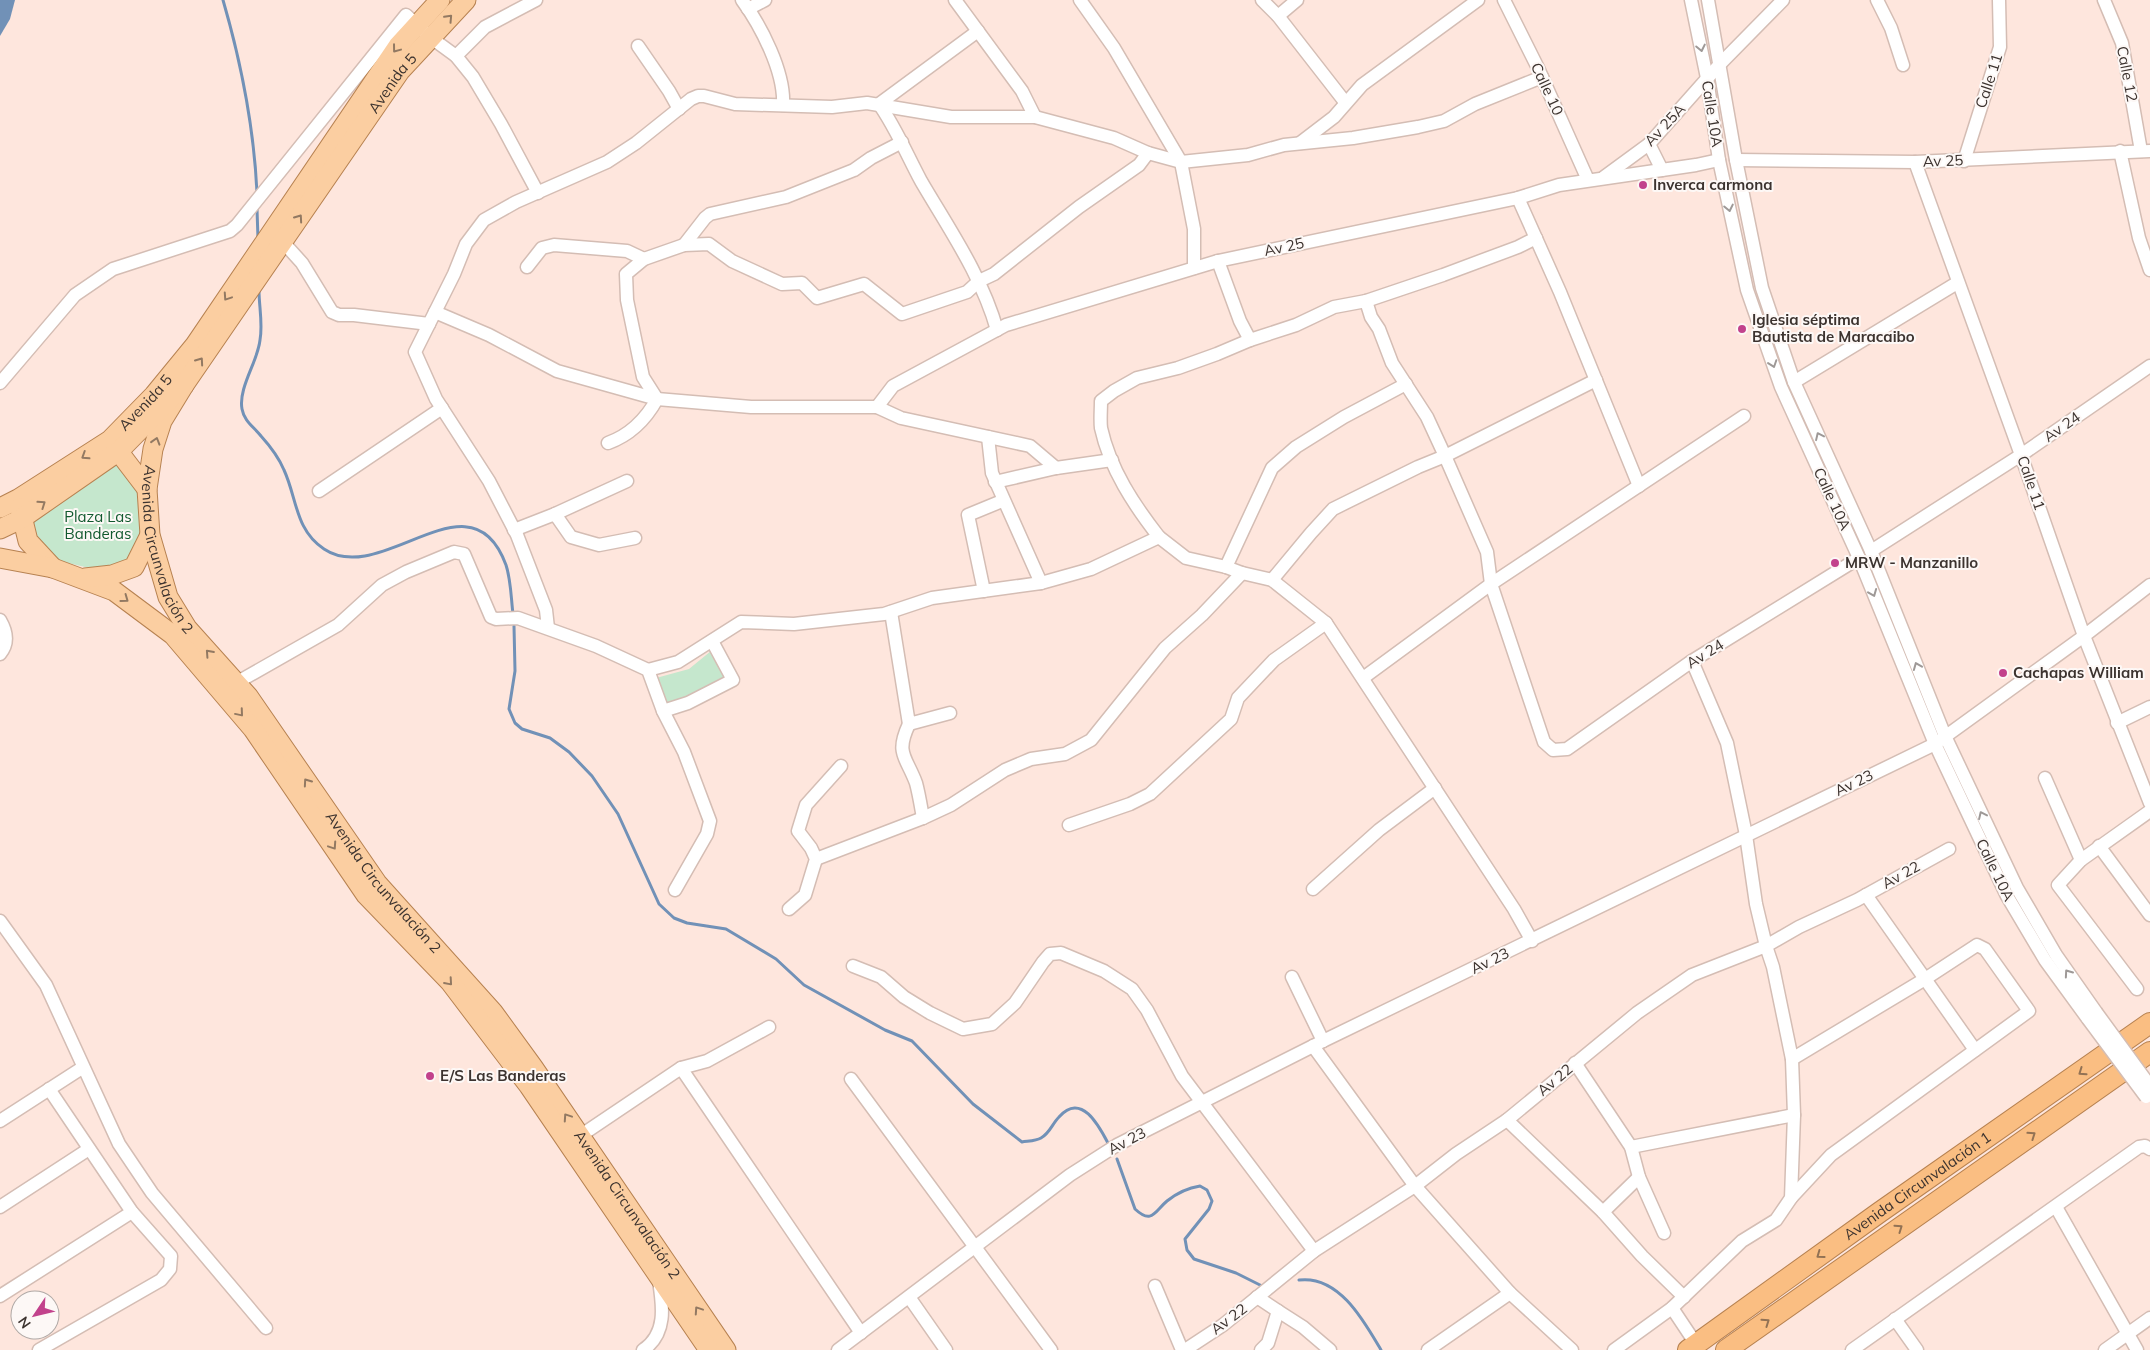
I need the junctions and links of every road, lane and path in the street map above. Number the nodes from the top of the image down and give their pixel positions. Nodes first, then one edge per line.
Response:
1 (440, 0) edge
2 (466, 0) edge
3 (536, 0) edge
4 (764, 0) edge
5 (956, 0) edge
6 (1080, 0) edge
7 (1262, 0) edge
8 (1297, 0) edge
9 (1478, 0) edge
10 (1504, 0) edge
11 (1691, 0) edge
12 (1708, 0) edge
13 (1783, 0) edge
14 (1877, 0) edge
15 (1999, 0) edge
16 (2104, 0) edge
17 (745, 4) edge
18 (1278, 16) junction
19 (978, 30) junction
20 (423, 32) junction
21 (638, 46) dead end
22 (456, 56) junction
23 (1720, 64) junction
24 (1903, 65) dead end
25 (1542, 77) junction
26 (1707, 78) junction
27 (1345, 102) junction
28 (879, 104) junction
29 (782, 105) junction
30 (679, 109) junction
31 (1034, 117) junction
32 (902, 142) junction
33 (1298, 144) junction
34 (1649, 144) junction
35 (2120, 151) junction
36 (2146, 151) edge
37 (1148, 153) junction
38 (1719, 160) junction
39 (1736, 160) junction
40 (1964, 161) junction
41 (1181, 162) junction
42 (1915, 162) junction
43 (1662, 170) junction
44 (1602, 179) junction
45 (1588, 180) junction
46 (538, 193) junction
47 (1518, 198) junction
48 (1536, 238) junction
49 (283, 242) junction
50 (684, 245) junction
51 (644, 259) junction
52 (1218, 261) junction
53 (258, 265) junction
54 (527, 267) dead end
55 (1194, 268) junction
56 (2150, 270) edge
57 (979, 281) junction
58 (1957, 282) junction
59 (1366, 300) junction
60 (435, 312) junction
61 (429, 324) junction
62 (998, 330) junction
63 (1250, 340) junction
64 (2150, 366) edge
65 (1596, 380) junction
66 (1794, 382) junction
67 (0, 383) edge
68 (1406, 384) junction
69 (184, 385) junction
70 (657, 399) junction
71 (877, 407) junction
72 (442, 408) junction
73 (1744, 416) dead end
74 (988, 437) junction
75 (608, 443) dead end
76 (114, 446) junction
77 (2021, 455) junction
78 (1446, 456) junction
79 (1112, 460) junction
80 (1056, 468) junction
81 (627, 481) dead end
82 (995, 482) junction
83 (1639, 486) junction
84 (147, 489) junction
85 (319, 491) dead end
86 (18, 500) junction
87 (1002, 501) junction
88 (0, 508) edge
89 (555, 514) junction
90 (21, 519) junction
91 (0, 528) edge
92 (514, 530) junction
93 (150, 535) junction
94 (1159, 537) junction
95 (635, 538) dead end
96 (1871, 551) junction
97 (0, 558) edge
98 (1859, 558) junction
99 (1226, 567) junction
100 (53, 568) junction
101 (1242, 573) junction
102 (81, 578) junction
103 (1272, 580) junction
104 (1041, 583) junction
105 (1491, 584) junction
106 (2150, 585) edge
107 (984, 591) junction
108 (891, 612) junction
109 (0, 620) edge
110 (1326, 623) junction
111 (548, 628) junction
112 (2084, 636) junction
113 (712, 641) junction
114 (0, 654) edge
115 (1692, 661) junction
116 (648, 670) junction
117 (1363, 678) junction
118 (236, 683) junction
119 (2150, 708) edge
120 (663, 711) junction
121 (950, 713) dead end
122 (2117, 723) junction
123 (909, 724) junction
124 (1940, 740) junction
125 (842, 766) dead end
126 (2045, 778) dead end
127 (1435, 788) junction
128 (2150, 803) edge
129 (2150, 811) edge
130 (923, 818) junction
131 (1069, 825) dead end
132 (1746, 835) junction
133 (2099, 846) junction
134 (1949, 849) dead end
135 (816, 859) junction
136 (2081, 860) junction
137 (1313, 889) dead end
138 (674, 890) dead end
139 (1866, 895) junction
140 (789, 909) dead end
141 (2150, 915) edge
142 (0, 921) edge
143 (1532, 940) junction
144 (1766, 946) junction
145 (853, 966) dead end
146 (1292, 977) dead end
147 (1925, 979) junction
148 (2137, 989) dead end
149 (2150, 1023) edge
150 (769, 1027) dead end
151 (1318, 1044) junction
152 (1975, 1050) junction
153 (2150, 1052) edge
154 (1792, 1059) junction
155 (1575, 1063) junction
156 (82, 1068) junction
157 (681, 1068) junction
158 (851, 1078) dead end
159 (49, 1089) junction
160 (2149, 1095) edge
161 (1202, 1103) junction
162 (1794, 1115) junction
163 (1507, 1120) junction
164 (0, 1121) edge
165 (580, 1136) junction
166 (1631, 1147) junction
167 (89, 1149) junction
168 (2150, 1149) edge
169 (1639, 1177) junction
170 (1415, 1186) junction
171 (1791, 1198) junction
172 (0, 1207) edge
173 (2056, 1207) junction
174 (132, 1212) junction
175 (1603, 1212) junction
176 (1664, 1233) dead end
177 (976, 1246) junction
178 (1314, 1251) junction
179 (658, 1276) junction
180 (1155, 1286) dead end
181 (1510, 1293) junction
182 (0, 1296) edge
183 (909, 1297) junction
184 (1257, 1297) junction
185 (1684, 1297) junction
186 (1672, 1308) junction
187 (1278, 1311) junction
188 (2150, 1318) edge
189 (1896, 1319) junction
190 (266, 1328) dead end
191 (861, 1333) junction
192 (2128, 1333) junction
193 (1692, 1347) edge
194 (40, 1350) edge
195 (643, 1350) edge
196 (708, 1350) edge
197 (726, 1350) edge
198 (838, 1350) edge
199 (946, 1350) edge
200 (1051, 1350) edge
201 (1183, 1350) edge
202 (1261, 1350) edge
203 (1330, 1350) edge
204 (1428, 1350) edge
205 (1572, 1350) edge
206 (1614, 1350) edge
207 (1726, 1350) edge
208 (1852, 1350) edge
209 (1917, 1350) edge
210 (2104, 1350) edge
211 (2137, 1350) edge

1 - 20 main road, Avenida 5
20 -> 2 main road, Avenida 5
3 - 22 street
4 - 17 street
5 - 19 street
6 - 41 street
7 - 18 street
8 - 18 street
9 - 27 street
10 - 25 street, Calle 10
11 -> 26 street, Calle 10A
12 - 23 street, Calle 10A
13 - 23 street, Av 25A
14 - 24 street
15 - 40 street, Calle 11
16 - 36 street, Calle 12
17 - 29 street
18 - 27 street
19 - 28 street
19 - 31 street
20 - 22 street
49 -> 20 main road, Avenida 5
20 -> 53 main road, Avenida 5
20 - 67 street
21 - 30 street
22 - 46 street
23 - 26 street, Av 25A
23 - 39 street, Calle 10A
25 - 33 street
25 - 45 street, Calle 10
26 - 34 street, Av 25A
26 - 38 street, Calle 10A
27 - 33 street
28 - 29 street
28 - 31 street
28 - 32 street
29 - 30 street
30 - 46 street
31 - 37 street
32 - 50 street
32 - 57 street
33 - 41 street
34 - 43 street
34 - 44 street, Av 25A
35 - 36 street, Av 25
35 - 40 street, Av 25
35 - 56 street
37 - 41 street
37 - 57 street
38 - 43 street, Av 25
38 -> 98 street, Calle 10A
39 - 42 street, Av 25
39 - 66 street, Calle 10A
40 - 42 street, Av 25
41 - 55 street
42 - 58 street, Calle 11
43 - 44 street, Av 25
44 - 45 street, Av 25
45 - 47 street, Av 25
46 - 60 street
47 - 48 street
47 - 52 street, Av 25
48 - 59 street
48 - 65 street
49 - 53 main road, Avenida 5
49 - 61 street
50 - 51 street
50 - 57 street
51 - 54 street
51 - 70 street
52 - 55 street, Av 25
52 - 63 street
69 -> 53 main road, Avenida 5
53 -> 76 main road, Avenida 5
55 - 62 street, Av 25
57 - 62 street
58 - 66 street
58 - 77 street, Calle 11
59 - 63 street
59 - 68 street
60 - 61 street
60 - 70 street
61 - 72 street
62 - 71 street, Av 25
63 - 79 street
64 - 77 street, Av 24
65 - 78 street
65 - 83 street
96 -> 66 street, Calle 10A
68 - 78 street
68 - 99 street
69 - 76 main road, Avenida 5
84 -> 69 main road, Avenida Circunvalación 2
70 - 71 street
70 - 75 street
71 - 74 street
72 - 85 street
72 - 92 street
73 - 83 street
74 - 80 street
74 - 82 street
76 - 84 main road
76 -> 86 main road, Avenida 5
90 -> 76 main road, Avenida 5
77 - 96 street, Av 24
77 - 112 street, Calle 11
78 - 103 street
78 - 105 street
79 - 80 street
79 - 94 street
80 - 82 street
81 - 89 street
82 - 87 street
83 - 105 street
84 - 93 main road, Avenida Circunvalación 2
86 - 88 main road, Avenida 5
86 - 90 main road
87 - 104 street
87 - 107 street
89 - 92 street
89 - 95 street
90 - 91 main road, Avenida 5
90 - 100 main road
92 - 111 street
93 - 102 main road
118 -> 93 main road, Avenida Circunvalación 2
94 - 99 street
94 - 104 street
124 -> 96 street, Calle 10A
97 - 100 main road, Avenida Circunvalación 2
98 - 115 street, Av 24
98 -> 124 street, Calle 10A
99 - 101 street
100 - 102 main road, Avenida Circunvalación 2
101 - 103 street
101 - 130 street
102 -> 179 main road, Avenida Circunvalación 2
103 - 110 street
104 - 107 street
105 - 115 street, Av 24
105 - 117 street
106 - 112 street, Av 23
107 - 108 street
108 - 113 street
108 - 123 street
109 - 114 street
110 - 117 street
110 - 131 street
111 - 116 street
111 - 118 street
112 - 122 street, Calle 11
112 - 124 street, Av 23
113 - 116 street
113 - 120 street
115 - 132 street
116 - 120 street
117 - 127 street
165 -> 118 main road, Avenida Circunvalación 2
119 - 122 street
120 - 138 street
121 - 123 street
122 - 128 street, Calle 11
123 - 130 street
124 - 132 street, Av 23
124 - 160 street, Calle 10A, bridge
125 - 135 street
126 - 136 street
127 - 137 street
127 - 143 street
129 - 133 street
130 - 135 street
132 - 143 street, Av 23
132 - 144 street
133 - 136 street
133 - 141 street
134 - 139 street, Av 22
135 - 140 street
136 - 148 street
139 - 144 street, Av 22
139 - 147 street
142 - 156 street
143 - 151 street, Av 23
144 - 154 street
144 - 155 street, Av 22
145 - 161 street
146 - 151 street
147 - 152 street
147 - 152 street
147 - 154 street
149 -> 193 highway, Avenida Circunvalación 1
150 - 157 street
151 - 161 street, Av 23
151 - 170 street
152 - 171 street
207 -> 153 highway, Avenida Circunvalación 1
154 - 162 street
155 - 163 street, Av 22
155 - 166 street
156 - 159 street
156 - 190 street
157 - 165 street
157 - 191 street
158 - 177 street
159 - 164 street
159 - 167 street
161 - 177 street, Av 23
161 - 178 street
162 - 166 street
162 - 171 street
163 - 170 street, Av 22
163 - 175 street
197 -> 165 main road, Avenida Circunvalación 2
166 - 169 street
167 - 172 street
167 - 174 street
168 - 173 street
169 - 175 street
169 - 176 street
170 - 178 street, Av 22
170 - 181 street
171 - 185 street
173 - 189 street
173 - 192 street
174 - 182 street
174 - 194 street
175 - 185 street
177 - 183 street, Av 23
177 - 200 street
178 - 184 street, Av 22
179 - 195 street
179 - 196 main road, Avenida Circunvalación 2
180 - 201 street
181 - 204 street
181 - 205 street
183 - 191 street, Av 23
183 - 199 street
184 - 187 street
184 - 201 street, Av 22
185 - 186 street
186 - 193 street
186 - 206 street
187 - 202 street
187 - 203 street
188 - 192 street
189 - 208 street
189 - 209 street
191 - 198 street, Av 23
192 - 210 street
192 - 211 street

